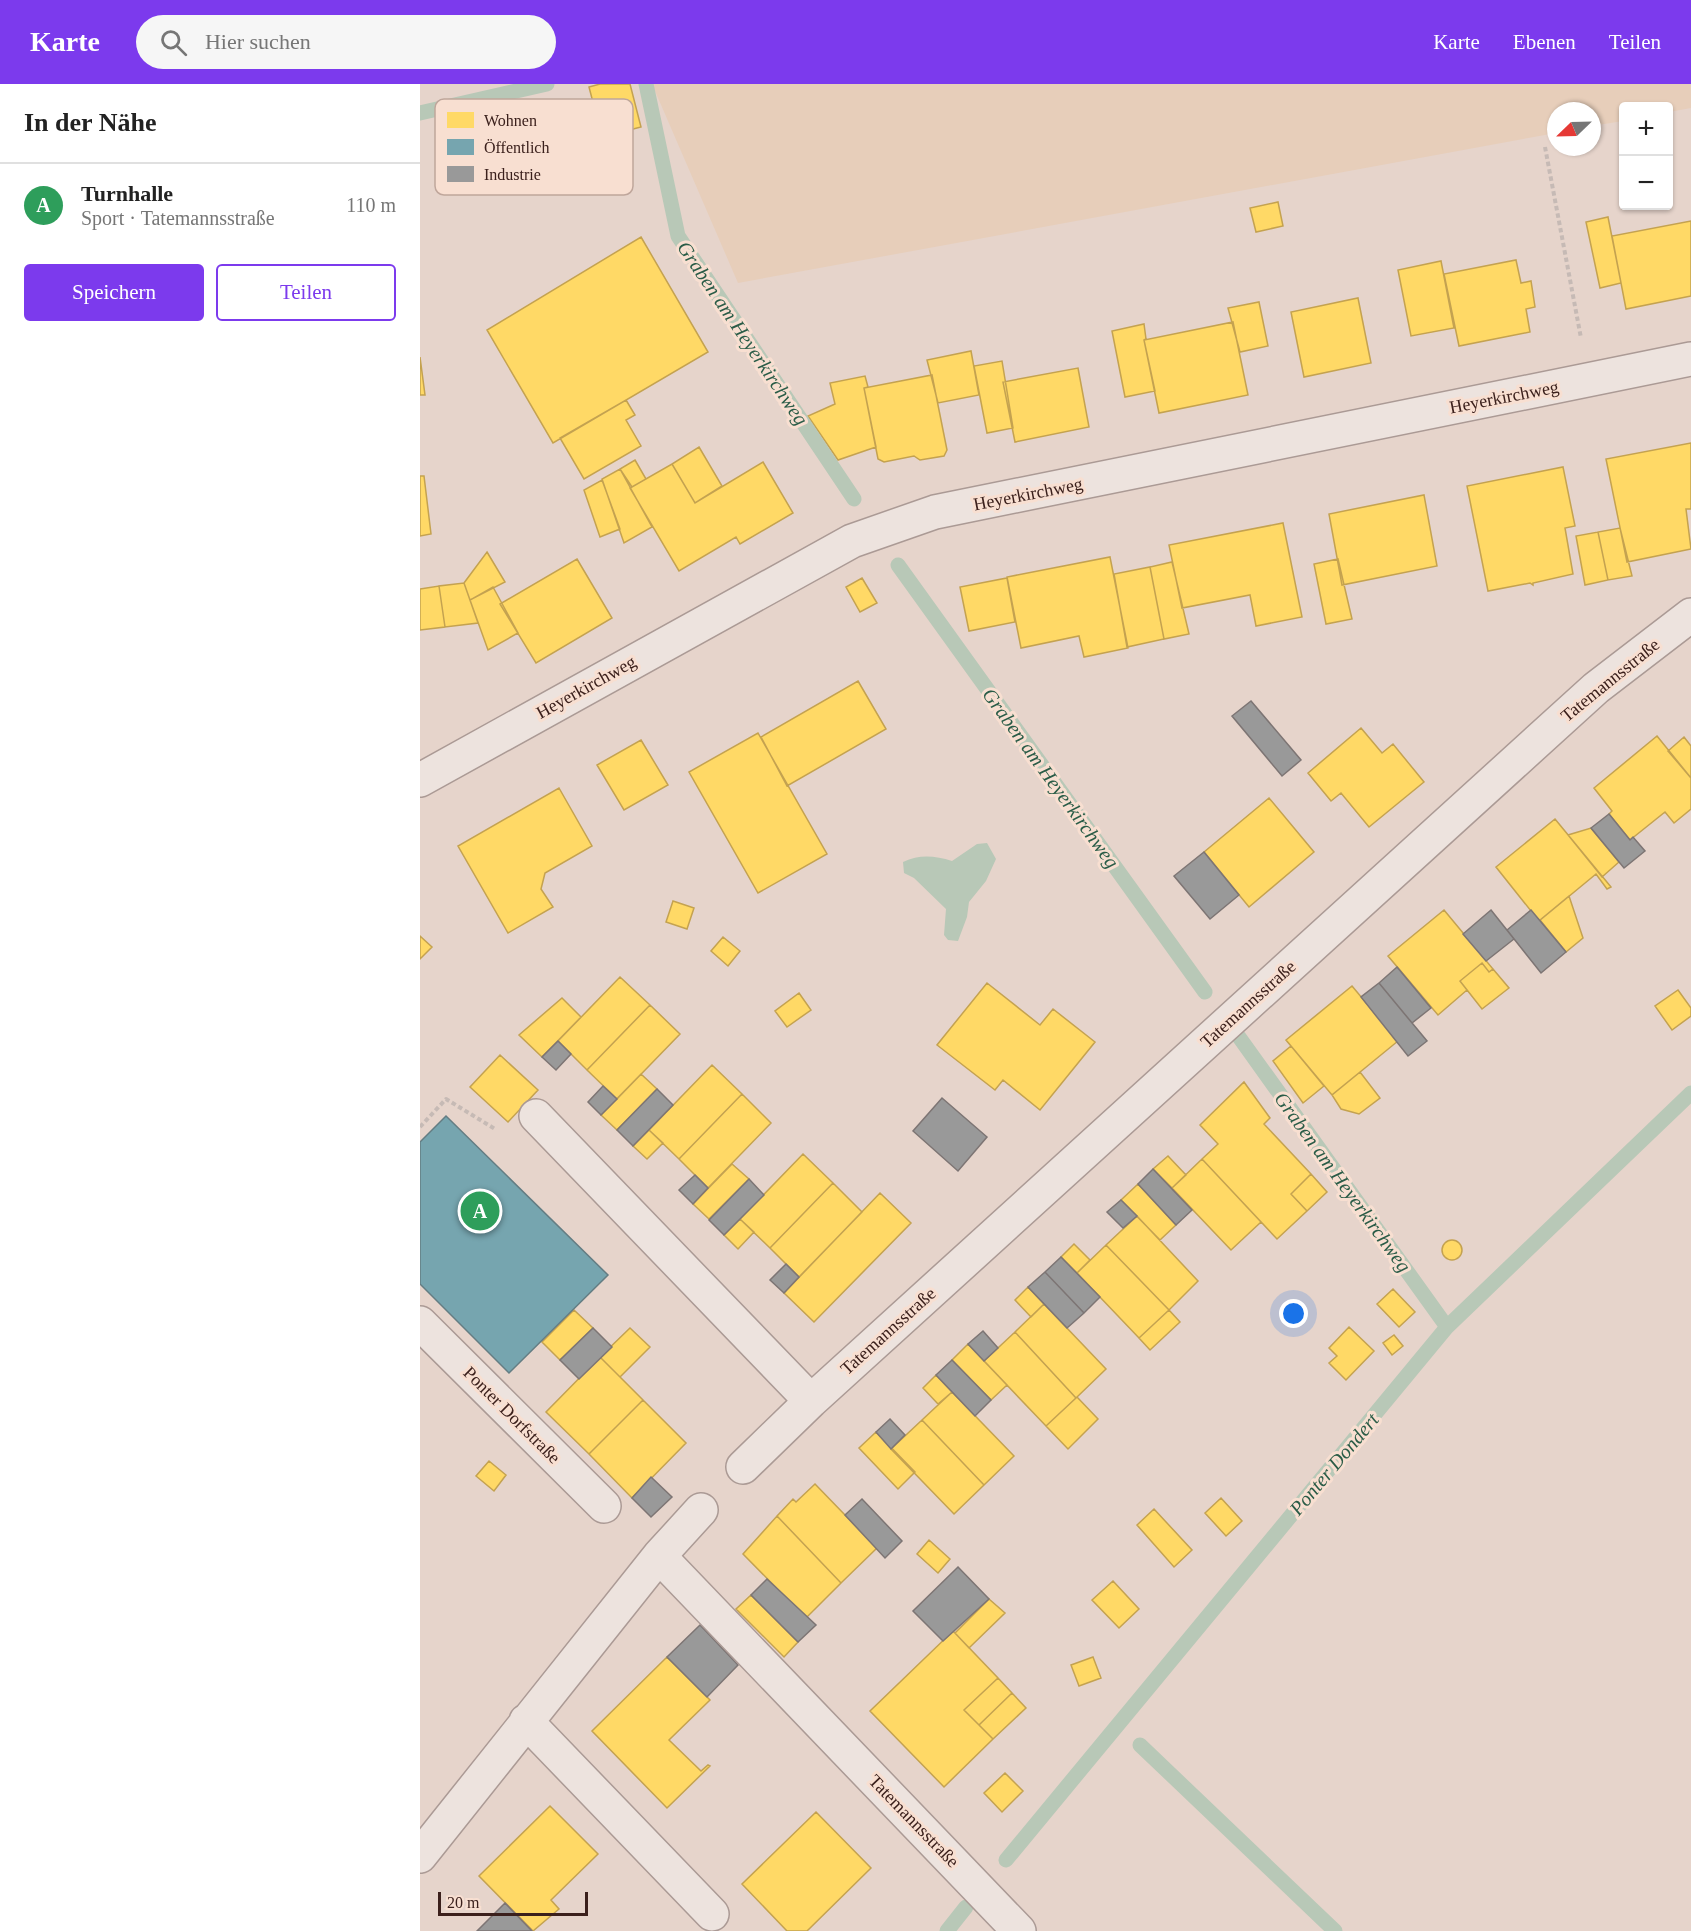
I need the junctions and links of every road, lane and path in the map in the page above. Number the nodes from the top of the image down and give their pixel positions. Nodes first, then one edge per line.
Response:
1 (1545, 147) dead end
2 (1691, 359) edge
3 (1589, 380) junction
4 (1691, 615) edge
5 (420, 780) edge
6 (536, 1116) joint
7 (420, 1126) edge
8 (420, 1323) edge
9 (811, 1401) junction
10 (743, 1467) dead end
11 (604, 1506) dead end
12 (701, 1510) dead end
13 (659, 1556) junction
14 (526, 1721) junction
15 (420, 1856) edge
16 (712, 1914) dead end
17 (1019, 1931) edge

1 - 3 path
2 - 3 street, Heyerkirchweg
3 - 5 street, Heyerkirchweg
4 - 9 street, Tatemannsstraße
6 - 7 path
6 - 9 street
8 - 11 street, Ponter Dorfstraße
9 - 10 street, Tatemannsstraße
12 - 13 street
13 - 14 street
13 - 17 street, Tatemannsstraße
14 - 15 street
14 - 16 street

